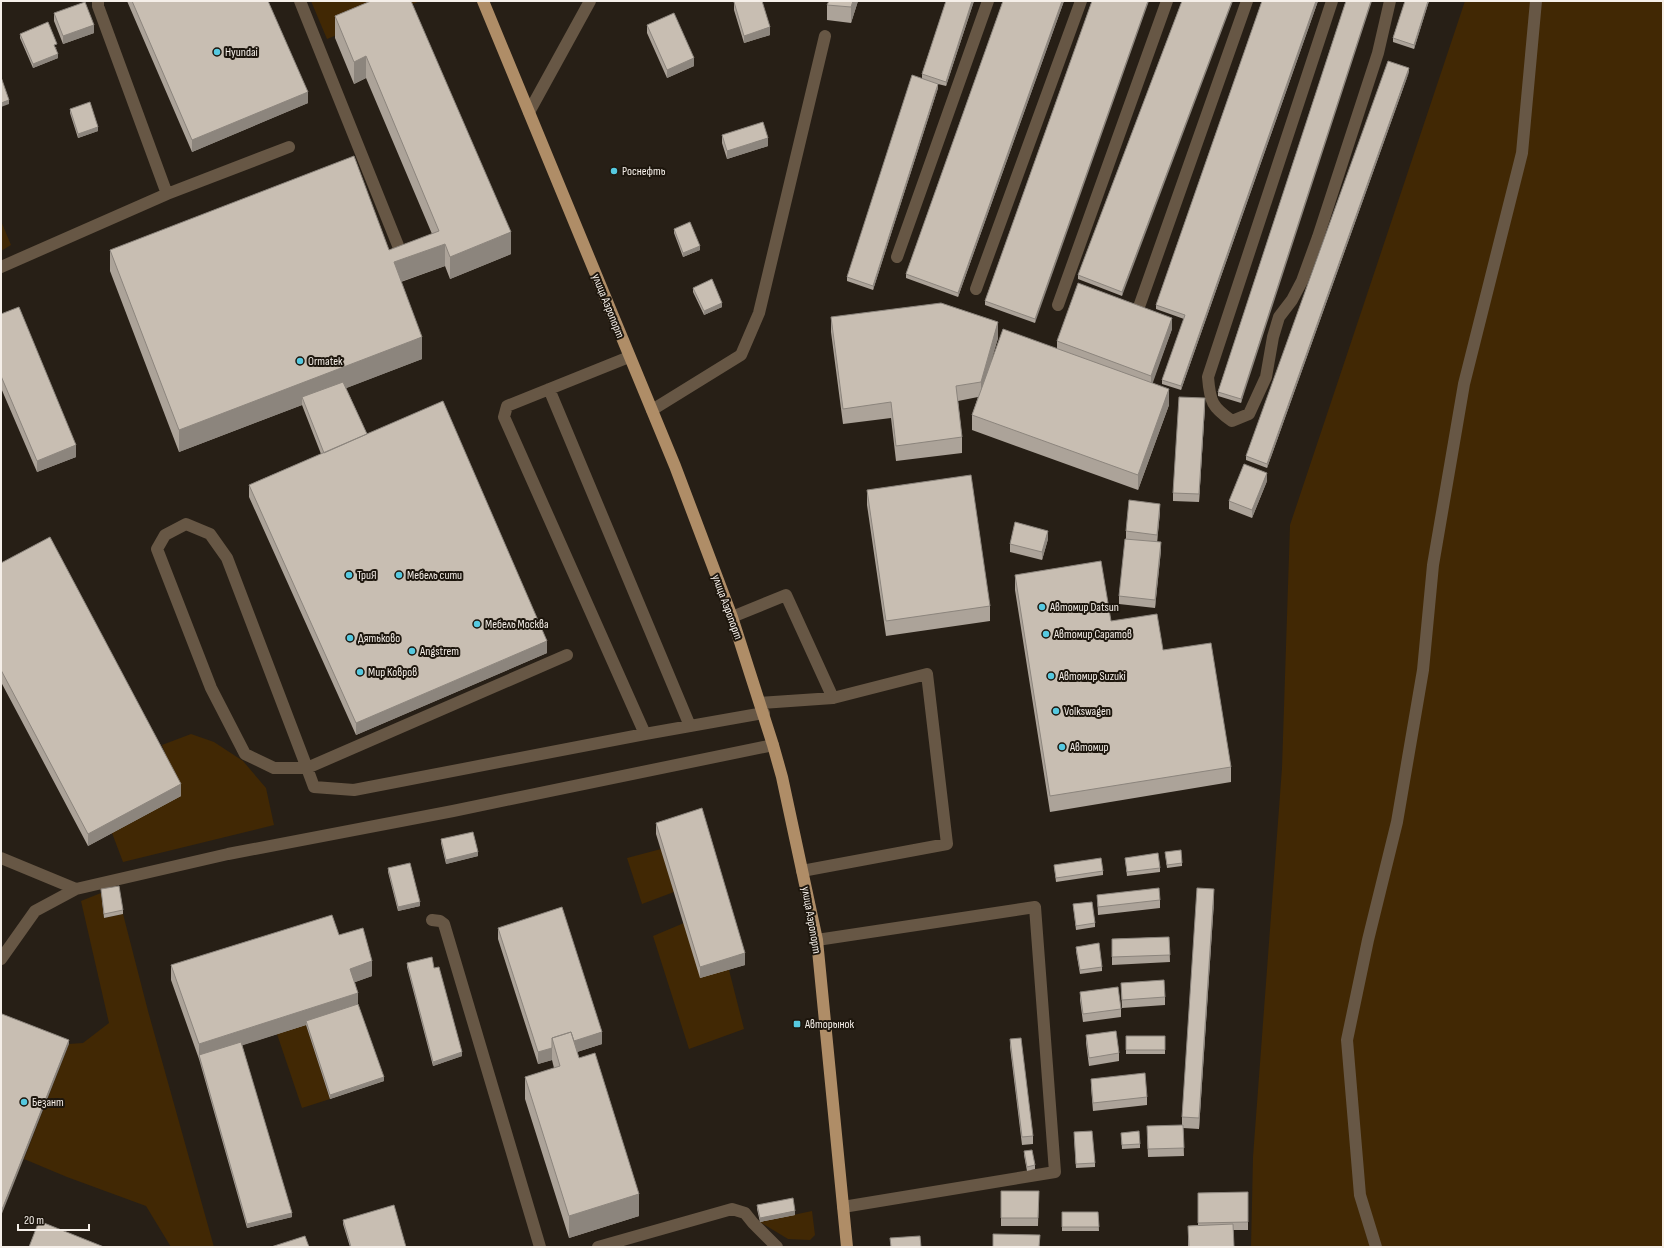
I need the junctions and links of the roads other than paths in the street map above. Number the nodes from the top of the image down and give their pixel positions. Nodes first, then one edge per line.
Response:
1 (98, 1) edge
2 (300, 1) edge
3 (484, 1) edge
4 (590, 1) edge
5 (988, 1) edge
6 (1080, 1) edge
7 (1167, 1) edge
8 (1247, 1) edge
9 (1332, 1) edge
10 (1390, 1) edge
11 (1536, 1) edge
12 (825, 36) dead end
13 (529, 112) junction
14 (289, 147) dead end
15 (167, 194) junction
16 (401, 253) edge
17 (897, 257) dead end
18 (1, 267) edge
19 (976, 289) dead end
20 (1140, 304) edge
21 (1058, 305) dead end
22 (629, 358) junction
23 (549, 389) junction
24 (652, 410) junction
25 (732, 617) junction
26 (567, 655) dead end
27 (833, 698) junction
28 (762, 708) junction
29 (690, 726) junction
30 (645, 734) junction
31 (773, 745) junction
32 (306, 768) junction
33 (1, 858) edge
34 (802, 871) junction
35 (76, 889) junction
36 (432, 920) dead end
37 (817, 940) junction
38 (1, 959) edge
39 (843, 1207) junction
40 (540, 1247) edge
41 (598, 1247) edge
42 (777, 1247) edge
43 (847, 1247) edge
44 (1376, 1247) edge

1 - 15 lane
2 - 16 lane
3 - 13 main road, улица Аэропорт
4 - 13 lane
5 - 17 lane
6 - 19 lane
7 - 21 lane
8 - 20 lane
9 - 10 lane
11 - 44 lane
12 - 24 lane
13 - 22 main road, улица Аэропорт
14 - 15 lane
15 - 18 lane
22 - 23 lane
22 - 24 main road, улица Аэропорт
23 - 29 lane
23 - 30 lane
24 - 25 main road, улица Аэропорт
25 - 27 lane
25 - 28 main road, улица Аэропорт
26 - 32 lane
27 - 28 lane
27 - 34 lane
28 - 29 lane
28 - 31 main road, улица Аэропорт
29 - 30 lane
30 - 32 lane
31 - 34 main road, улица Аэропорт
31 - 35 lane
32 - 32 lane
33 - 35 lane
34 - 37 main road, улица Аэропорт
35 - 38 lane
36 - 40 lane
37 - 39 main road, улица Аэропорт
37 - 39 lane
39 - 43 main road, улица Аэропорт
41 - 42 lane

